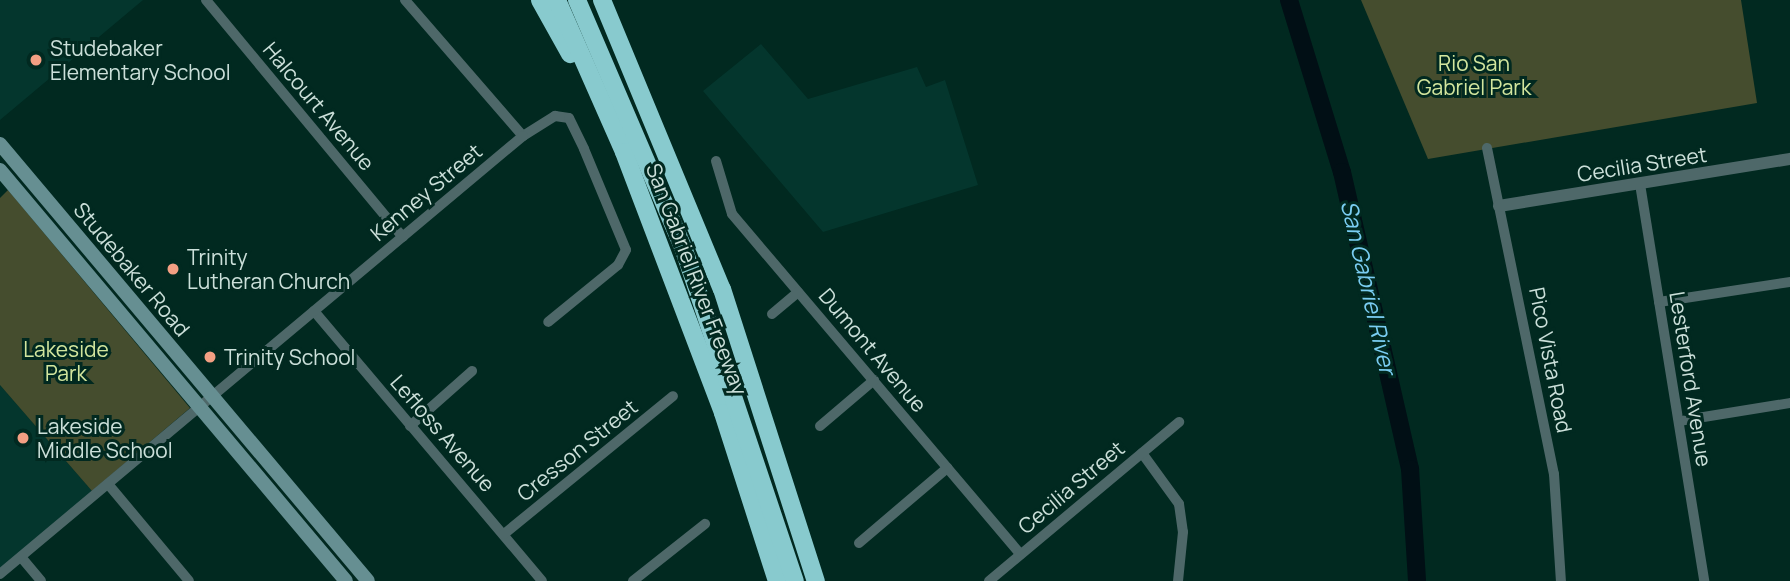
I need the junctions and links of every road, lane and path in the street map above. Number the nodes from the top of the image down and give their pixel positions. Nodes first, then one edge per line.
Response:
1 (206, 0) edge
2 (405, 0) edge
3 (540, 0) edge
4 (557, 0) edge
5 (578, 0) edge
6 (585, 0) edge
7 (602, 0) edge
8 (523, 135) junction
9 (0, 144) edge
10 (1487, 148) dead end
11 (624, 152) junction
12 (1790, 159) edge
13 (716, 161) dead end
14 (0, 170) edge
15 (1640, 184) junction
16 (1499, 206) junction
17 (403, 237) junction
18 (1790, 282) edge
19 (798, 292) junction
20 (1659, 302) junction
21 (314, 311) junction
22 (772, 314) dead end
23 (548, 322) dead end
24 (472, 371) dead end
25 (874, 380) junction
26 (212, 396) junction
27 (673, 396) dead end
28 (1790, 403) edge
29 (200, 407) junction
30 (1679, 421) junction
31 (1179, 422) dead end
32 (410, 426) junction
33 (820, 426) dead end
34 (1142, 453) junction
35 (947, 468) junction
36 (108, 484) junction
37 (705, 524) dead end
38 (504, 534) junction
39 (859, 543) dead end
40 (1020, 554) junction
41 (21, 557) junction
42 (0, 574) edge
43 (994, 579) edge
44 (41, 581) edge
45 (189, 581) edge
46 (346, 581) edge
47 (368, 581) edge
48 (542, 581) edge
49 (633, 581) edge
50 (775, 581) edge
51 (795, 581) edge
52 (803, 581) edge
53 (816, 581) edge
54 (1178, 581) edge
55 (1561, 581) edge
56 (1704, 581) edge

1 - 17 street, Halcourt Avenue
2 - 8 street
3 - 11 highway
4 - 11 highway, San Gabriel River Freeway
5 - 51 highway
6 - 52 highway
7 - 53 highway, San Gabriel River Freeway
8 - 17 street, Kenney Street
8 - 23 street, Kenney Street
9 - 26 main road, Studebaker Road
10 - 16 street, Pico Vista Road
11 - 50 highway, San Gabriel River Freeway
12 - 15 street, Cecilia Street
13 - 19 street, Dumont Avenue
14 - 29 main road, Studebaker Road
15 - 16 street, Cecilia Street
15 - 20 street, Lesterford Avenue
16 - 55 street, Pico Vista Road
17 - 21 street, Kenney Street
18 - 20 street
19 - 22 street
19 - 25 street, Dumont Avenue
20 - 30 street, Lesterford Avenue
21 - 26 street, Kenney Street
21 - 32 street, Lefloss Avenue
24 - 32 street
25 - 33 street
25 - 35 street, Dumont Avenue
26 - 29 street, Kenney Street
26 - 47 main road, Studebaker Road
27 - 38 street, Cresson Street
28 - 30 street
29 - 36 street, Kenney Street
29 - 46 main road, Studebaker Road
30 - 56 street, Lesterford Avenue
31 - 34 street, Cecilia Street
32 - 38 street, Lefloss Avenue
34 - 40 street, Cecilia Street
34 - 54 street
35 - 39 street
35 - 40 street, Dumont Avenue
36 - 41 street, Kenney Street
36 - 45 street
37 - 49 street
38 - 48 street, Lefloss Avenue
40 - 43 street, Cecilia Street
41 - 42 street, Kenney Street
41 - 44 street

